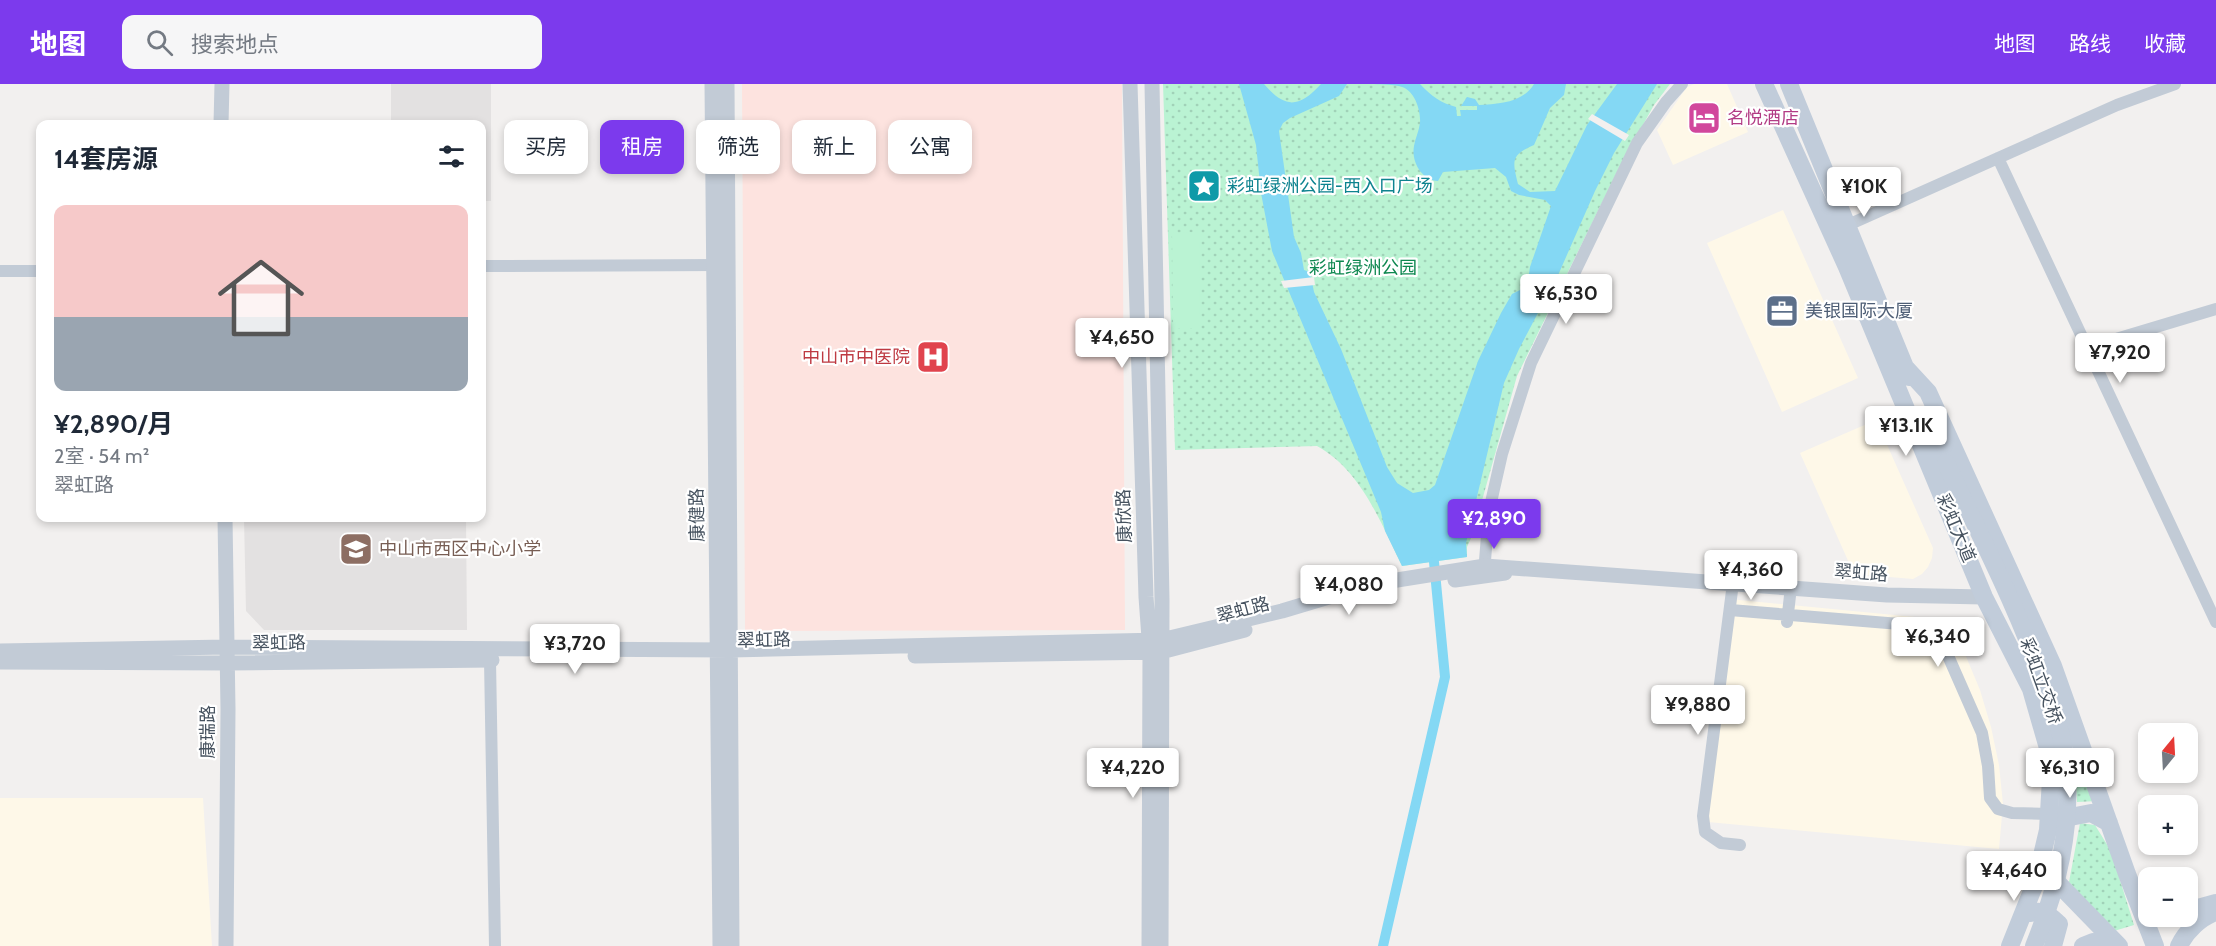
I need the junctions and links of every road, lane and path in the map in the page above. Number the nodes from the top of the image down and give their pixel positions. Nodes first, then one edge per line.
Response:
1 (222, 84) edge
2 (712, 84) edge
3 (727, 84) edge
4 (1130, 84) edge
5 (1152, 84) edge
6 (1682, 84) edge
7 (1764, 84) edge
8 (1789, 84) edge
9 (2175, 84) edge
10 (221, 120) edge
11 (1998, 158) junction
12 (1848, 225) junction
13 (712, 265) junction
14 (728, 265) junction
15 (486, 266) edge
16 (0, 271) edge
17 (36, 271) edge
18 (2216, 309) edge
19 (2086, 348) junction
20 (1904, 366) junction
21 (225, 522) edge
22 (1477, 572) junction
23 (1733, 583) junction
24 (1791, 587) junction
25 (1984, 597) junction
26 (1730, 610) junction
27 (1787, 618) junction
28 (2216, 622) edge
29 (1155, 646) junction
30 (227, 647) junction
31 (0, 651) edge
32 (724, 655) junction
33 (490, 660) junction
34 (0, 662) edge
35 (227, 663) junction
36 (2052, 762) junction
37 (2087, 762) junction
38 (2109, 823) junction
39 (2050, 827) junction
40 (1740, 845) dead end
41 (2127, 874) junction
42 (2041, 876) junction
43 (2138, 891) edge
44 (2216, 903) edge
45 (2198, 908) edge
46 (2216, 912) edge
47 (2027, 915) junction
48 (2011, 945) edge
49 (226, 946) edge
50 (495, 946) edge
51 (720, 946) edge
52 (732, 946) edge
53 (1149, 946) edge
54 (1161, 946) edge
55 (2034, 946) edge
56 (2053, 946) edge
57 (2083, 946) edge
58 (2110, 946) edge
59 (2119, 946) edge
60 (2155, 946) edge
61 (2179, 946) edge

1 - 10 street
2 - 13 street, 康健路
3 - 14 street, 康健路
4 - 29 street, 康欣路
5 - 29 street, 康欣路
6 - 22 street
7 - 25 main road, 彩虹大道
8 - 12 main road
9 - 11 street
11 - 12 street
11 - 19 street
12 - 20 main road
13 - 14 street
13 - 15 street
13 - 32 street, 康健路
14 - 32 street, 康健路
16 - 17 street
18 - 19 street
19 - 28 street
20 - 37 main road
20 - 55 main road, 彩虹立交桥, bridge
21 - 30 street, 康瑞路
22 - 23 street, 翠虹路
22 - 29 street, 翠虹路
23 - 24 street, 翠虹路
23 - 26 street
24 - 25 street, 翠虹路
24 - 27 street
25 - 36 main road, 彩虹大道
26 - 27 street
26 - 40 street
27 - 39 street
29 - 32 street, 翠虹路
29 - 53 street, 康欣路
29 - 54 street, 康欣路
30 - 31 street, 翠虹路
30 - 32 street, 翠虹路
30 - 35 street, 康瑞路
32 - 33 street, 翠虹路
32 - 51 street, 康健路
32 - 52 street, 康健路
33 - 35 street, 翠虹路
33 - 50 street
34 - 35 street, 翠虹路
35 - 49 street, 康瑞路
36 - 37 main road
36 - 39 main road, 彩虹大道
37 - 38 main road
38 - 39 main road
38 - 41 main road
39 - 42 main road, 彩虹大道
41 - 43 main road
41 - 60 main road
42 - 47 main road
42 - 48 main road
42 - 59 main road
44 - 45 main road
46 - 61 main road
47 - 48 main road
47 - 56 main road
57 - 58 main road

